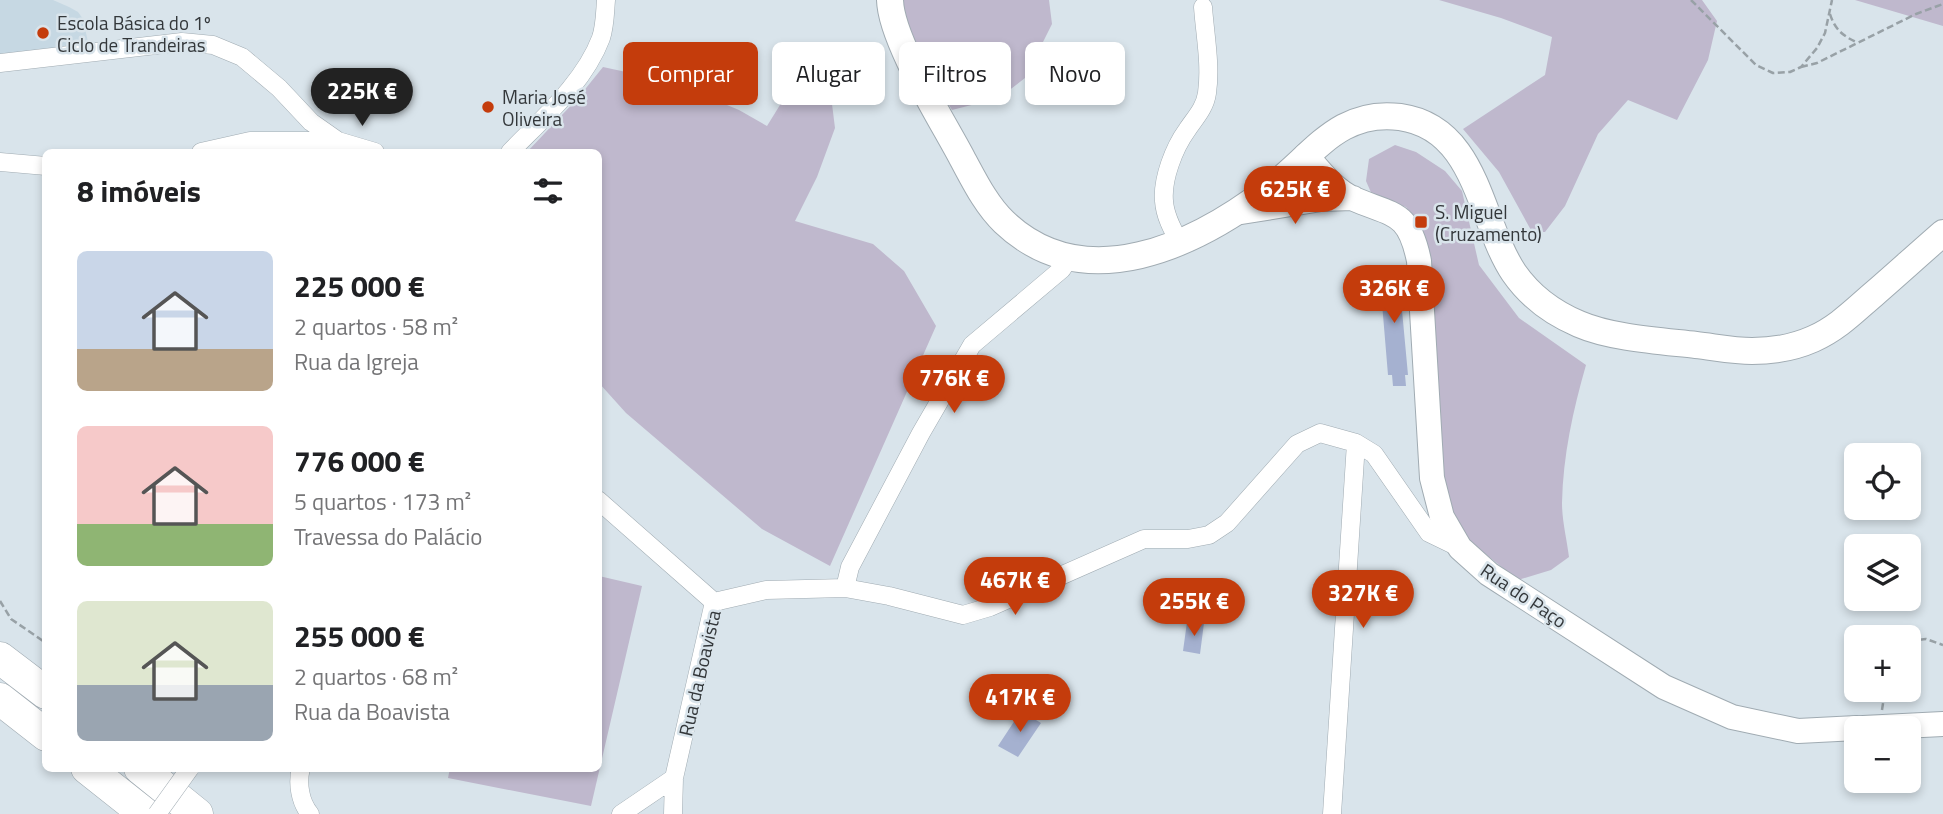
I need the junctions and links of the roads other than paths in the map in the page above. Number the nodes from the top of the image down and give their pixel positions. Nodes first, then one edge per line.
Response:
1 (606, 0) edge
2 (890, 0) edge
3 (1203, 7) dead end
4 (0, 63) edge
5 (338, 141) junction
6 (214, 149) edge
7 (365, 149) edge
8 (513, 149) edge
9 (0, 162) edge
10 (1300, 162) junction
11 (42, 166) edge
12 (1321, 198) junction
13 (1353, 198) junction
14 (1235, 213) junction
15 (1943, 233) edge
16 (1179, 242) junction
17 (1069, 258) junction
18 (1356, 443) junction
19 (602, 504) edge
20 (1460, 548) junction
21 (845, 588) junction
22 (714, 602) junction
23 (0, 657) edge
24 (42, 691) edge
25 (0, 699) edge
26 (1943, 724) edge
27 (1921, 725) edge
28 (1844, 729) edge
29 (42, 732) edge
30 (92, 772) edge
31 (145, 772) edge
32 (187, 772) edge
33 (300, 772) edge
34 (674, 778) junction
35 (145, 814) edge
36 (157, 814) edge
37 (197, 814) edge
38 (310, 814) edge
39 (621, 814) edge
40 (673, 814) edge
41 (1332, 814) edge

1 - 8 street
2 - 17 main road
3 - 16 street
4 - 5 street
5 - 6 street
5 - 7 street
9 - 11 street
10 - 12 street
10 - 13 street, Rua do Paço
10 - 14 main road
10 - 15 main road
12 - 13 street
12 - 14 street
13 - 20 street, Rua do Paço
14 - 16 main road
16 - 17 main road
17 - 21 street
18 - 20 street, Rua da Boavista
18 - 21 street, Rua da Boavista
18 - 41 street
19 - 22 street
20 - 28 street, Rua do Paço
21 - 22 street, Rua da Boavista
22 - 34 street, Rua da Boavista
23 - 24 highway
25 - 29 highway
26 - 27 street
30 - 35 highway
31 - 37 highway
32 - 36 street, bridge
33 - 38 street
34 - 39 street
34 - 40 street, Rua da Boavista

